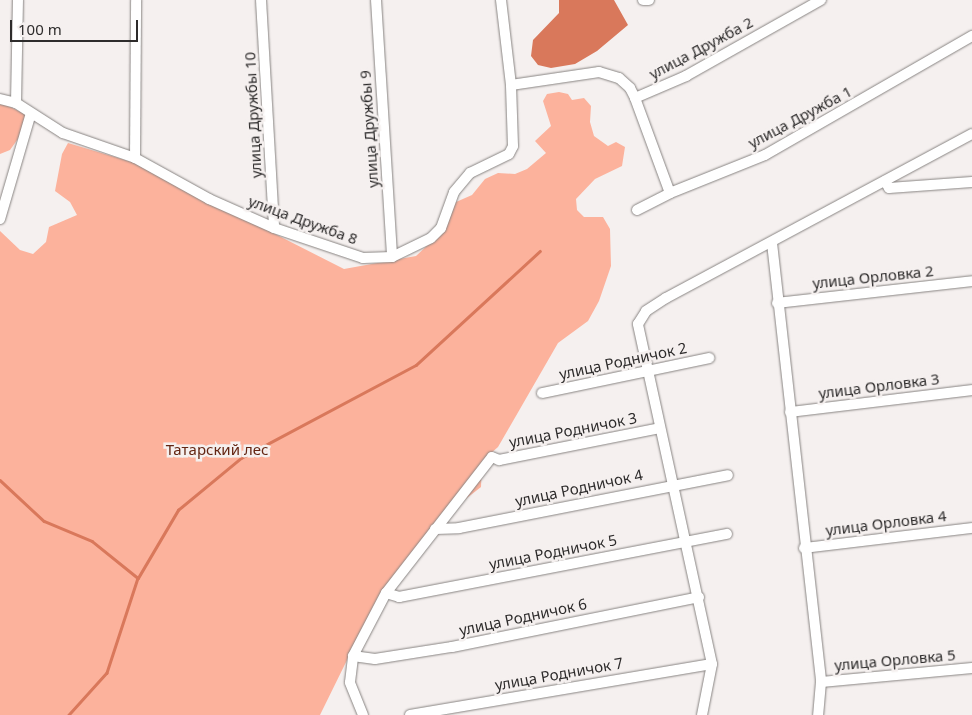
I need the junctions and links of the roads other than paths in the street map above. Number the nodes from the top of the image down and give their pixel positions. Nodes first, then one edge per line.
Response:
1 (18, 0) edge
2 (136, 0) edge
3 (261, 0) edge
4 (376, 0) edge
5 (501, 0) edge
6 (643, 0) edge
7 (649, 0) edge
8 (821, 0) edge
9 (972, 36) edge
10 (511, 85) junction
11 (635, 98) junction
12 (0, 99) edge
13 (16, 103) junction
14 (31, 113) junction
15 (972, 134) edge
16 (135, 158) junction
17 (885, 181) junction
18 (972, 182) edge
19 (670, 193) junction
20 (637, 210) dead end
21 (0, 219) edge
22 (274, 228) junction
23 (772, 243) junction
24 (392, 257) junction
25 (972, 281) edge
26 (777, 303) junction
27 (710, 358) dead end
28 (648, 370) junction
29 (972, 390) edge
30 (542, 393) dead end
31 (790, 412) junction
32 (660, 428) junction
33 (728, 474) dead end
34 (673, 484) junction
35 (972, 528) edge
36 (435, 529) junction
37 (727, 534) dead end
38 (686, 541) junction
39 (804, 548) junction
40 (386, 593) junction
41 (699, 597) junction
42 (353, 656) junction
43 (712, 664) junction
44 (972, 668) edge
45 (821, 682) junction
46 (363, 715) edge
47 (410, 715) edge
48 (702, 715) edge
49 (818, 715) edge

1 - 13 street
2 - 16 street
3 - 22 street, улица Дружбы 10
4 - 24 street, улица Дружбы 9
5 - 10 street, улица Дружба 8
6 - 7 street
8 - 11 street, улица Дружба 2
9 - 19 street, улица Дружба 1
10 - 11 street
10 - 24 street, улица Дружба 8
11 - 19 street
12 - 13 street, улица Дружба 8
13 - 14 street, улица Дружба 8
14 - 16 street, улица Дружба 8
14 - 21 street
15 - 17 street
16 - 22 street, улица Дружба 8
17 - 18 street
17 - 23 street
19 - 20 street, улица Дружба 1
22 - 24 street, улица Дружба 8
23 - 26 street
23 - 28 street
25 - 26 street, улица Орловка 2
26 - 31 street
27 - 28 street, улица Родничок 2
28 - 30 street, улица Родничок 2
28 - 32 street
29 - 31 street, улица Орловка 3
31 - 39 street
32 - 34 street
32 - 36 street, улица Родничок 3
33 - 34 street, улица Родничок 4
34 - 36 street, улица Родничок 4
34 - 38 street
35 - 39 street, улица Орловка 4
36 - 40 street
37 - 38 street, улица Родничок 5
38 - 40 street, улица Родничок 5
38 - 41 street
39 - 45 street
40 - 42 street
41 - 42 street, улица Родничок 6
41 - 43 street
42 - 46 street
43 - 47 street, улица Родничок 7
43 - 48 street
44 - 45 street, улица Орловка 5
45 - 49 street

